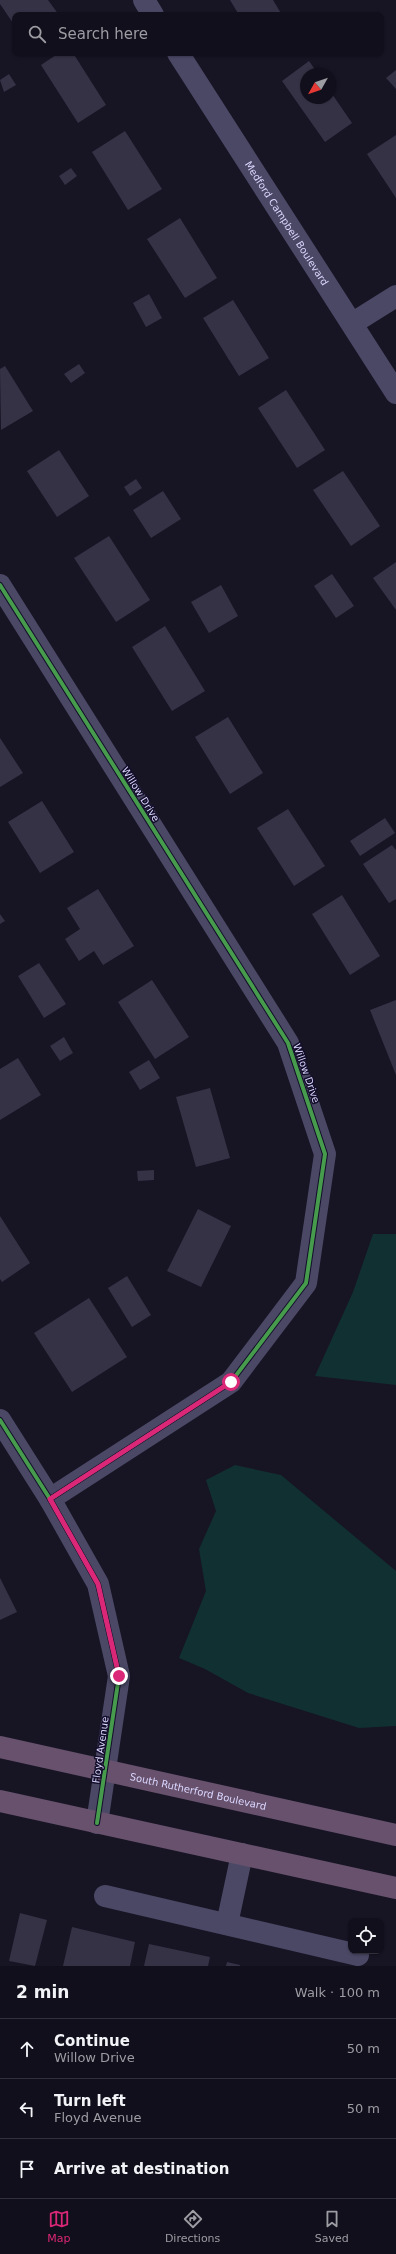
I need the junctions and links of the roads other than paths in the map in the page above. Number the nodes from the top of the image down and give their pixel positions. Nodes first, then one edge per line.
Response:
1 (144, 0) edge
2 (151, 12) edge
3 (180, 56) edge
4 (396, 296) edge
5 (353, 323) junction
6 (396, 393) edge
7 (0, 585) edge
8 (0, 1420) edge
9 (50, 1499) junction
10 (0, 1747) edge
11 (106, 1770) junction
12 (0, 1801) edge
13 (97, 1823) junction
14 (396, 1835) edge
15 (242, 1854) junction
16 (396, 1888) edge
17 (105, 1896) dead end
18 (227, 1924) junction
19 (358, 1955) dead end

1 - 2 street
3 - 5 street, Medford Campbell Boulevard
4 - 5 street
5 - 6 street, Medford Campbell Boulevard
7 - 9 street, Willow Drive
8 - 9 street, Floyd Avenue
9 - 11 street, Floyd Avenue
10 - 11 highway, South Rutherford Boulevard
11 - 13 street, Floyd Avenue
11 - 14 highway, South Rutherford Boulevard
12 - 13 highway
13 - 15 highway
15 - 16 highway
15 - 18 street
17 - 18 street
18 - 19 street

